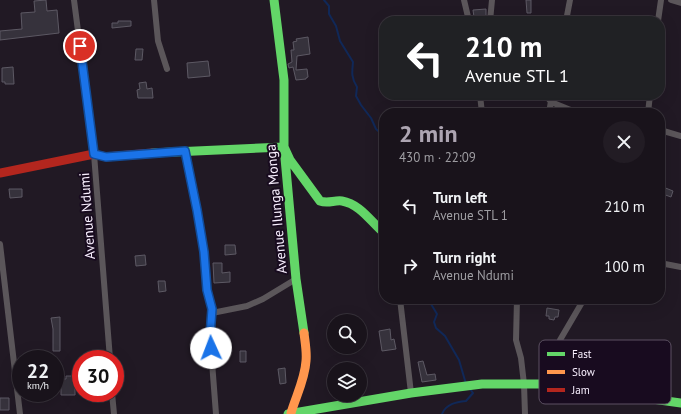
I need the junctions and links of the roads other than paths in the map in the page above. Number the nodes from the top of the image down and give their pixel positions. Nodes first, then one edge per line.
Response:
1 (74, 0) edge
2 (154, 0) edge
3 (274, 0) edge
4 (464, 0) edge
5 (492, 0) edge
6 (570, 0) edge
7 (661, 0) edge
8 (672, 0) edge
9 (681, 3) edge
10 (467, 16) edge
11 (490, 16) edge
12 (567, 16) edge
13 (659, 16) edge
14 (167, 69) dead end
15 (551, 102) joint
16 (550, 108) edge
17 (566, 108) edge
18 (665, 131) edge
19 (681, 136) edge
20 (284, 147) junction
21 (185, 151) junction
22 (94, 154) junction
23 (0, 173) edge
24 (379, 229) edge
25 (0, 244) edge
26 (295, 264) junction
27 (665, 264) edge
28 (681, 267) edge
29 (296, 279) junction
30 (287, 284) junction
31 (401, 304) edge
32 (517, 304) edge
33 (581, 304) edge
34 (212, 313) junction
35 (560, 340) edge
36 (109, 350) edge
37 (524, 384) junction
38 (539, 384) edge
39 (411, 393) junction
40 (113, 402) edge
41 (671, 402) edge
42 (681, 403) edge
43 (20, 414) edge
44 (114, 414) edge
45 (216, 414) edge
46 (289, 414) edge
47 (525, 414) edge

1 - 22 street, Avenue Ndumi
2 - 14 street
3 - 20 street, Avenue Ilunga Monga
4 - 10 street
5 - 11 street
6 - 12 street
7 - 13 street
8 - 9 street
15 - 16 street
15 - 17 street
18 - 19 street
20 - 21 street
20 - 24 street
20 - 26 street, Avenue Ilunga Monga
21 - 22 street
21 - 34 street
22 - 23 street
22 - 36 street, Avenue Ndumi
25 - 43 street
26 - 29 street, Avenue Ilunga Monga
26 - 30 street
27 - 28 street
29 - 30 street
29 - 46 street, Avenue Ilunga Monga
30 - 34 street
31 - 39 street
32 - 37 street
33 - 35 street
34 - 45 street
37 - 38 street
37 - 39 street
37 - 47 street
39 - 46 street
40 - 44 street
41 - 42 street

